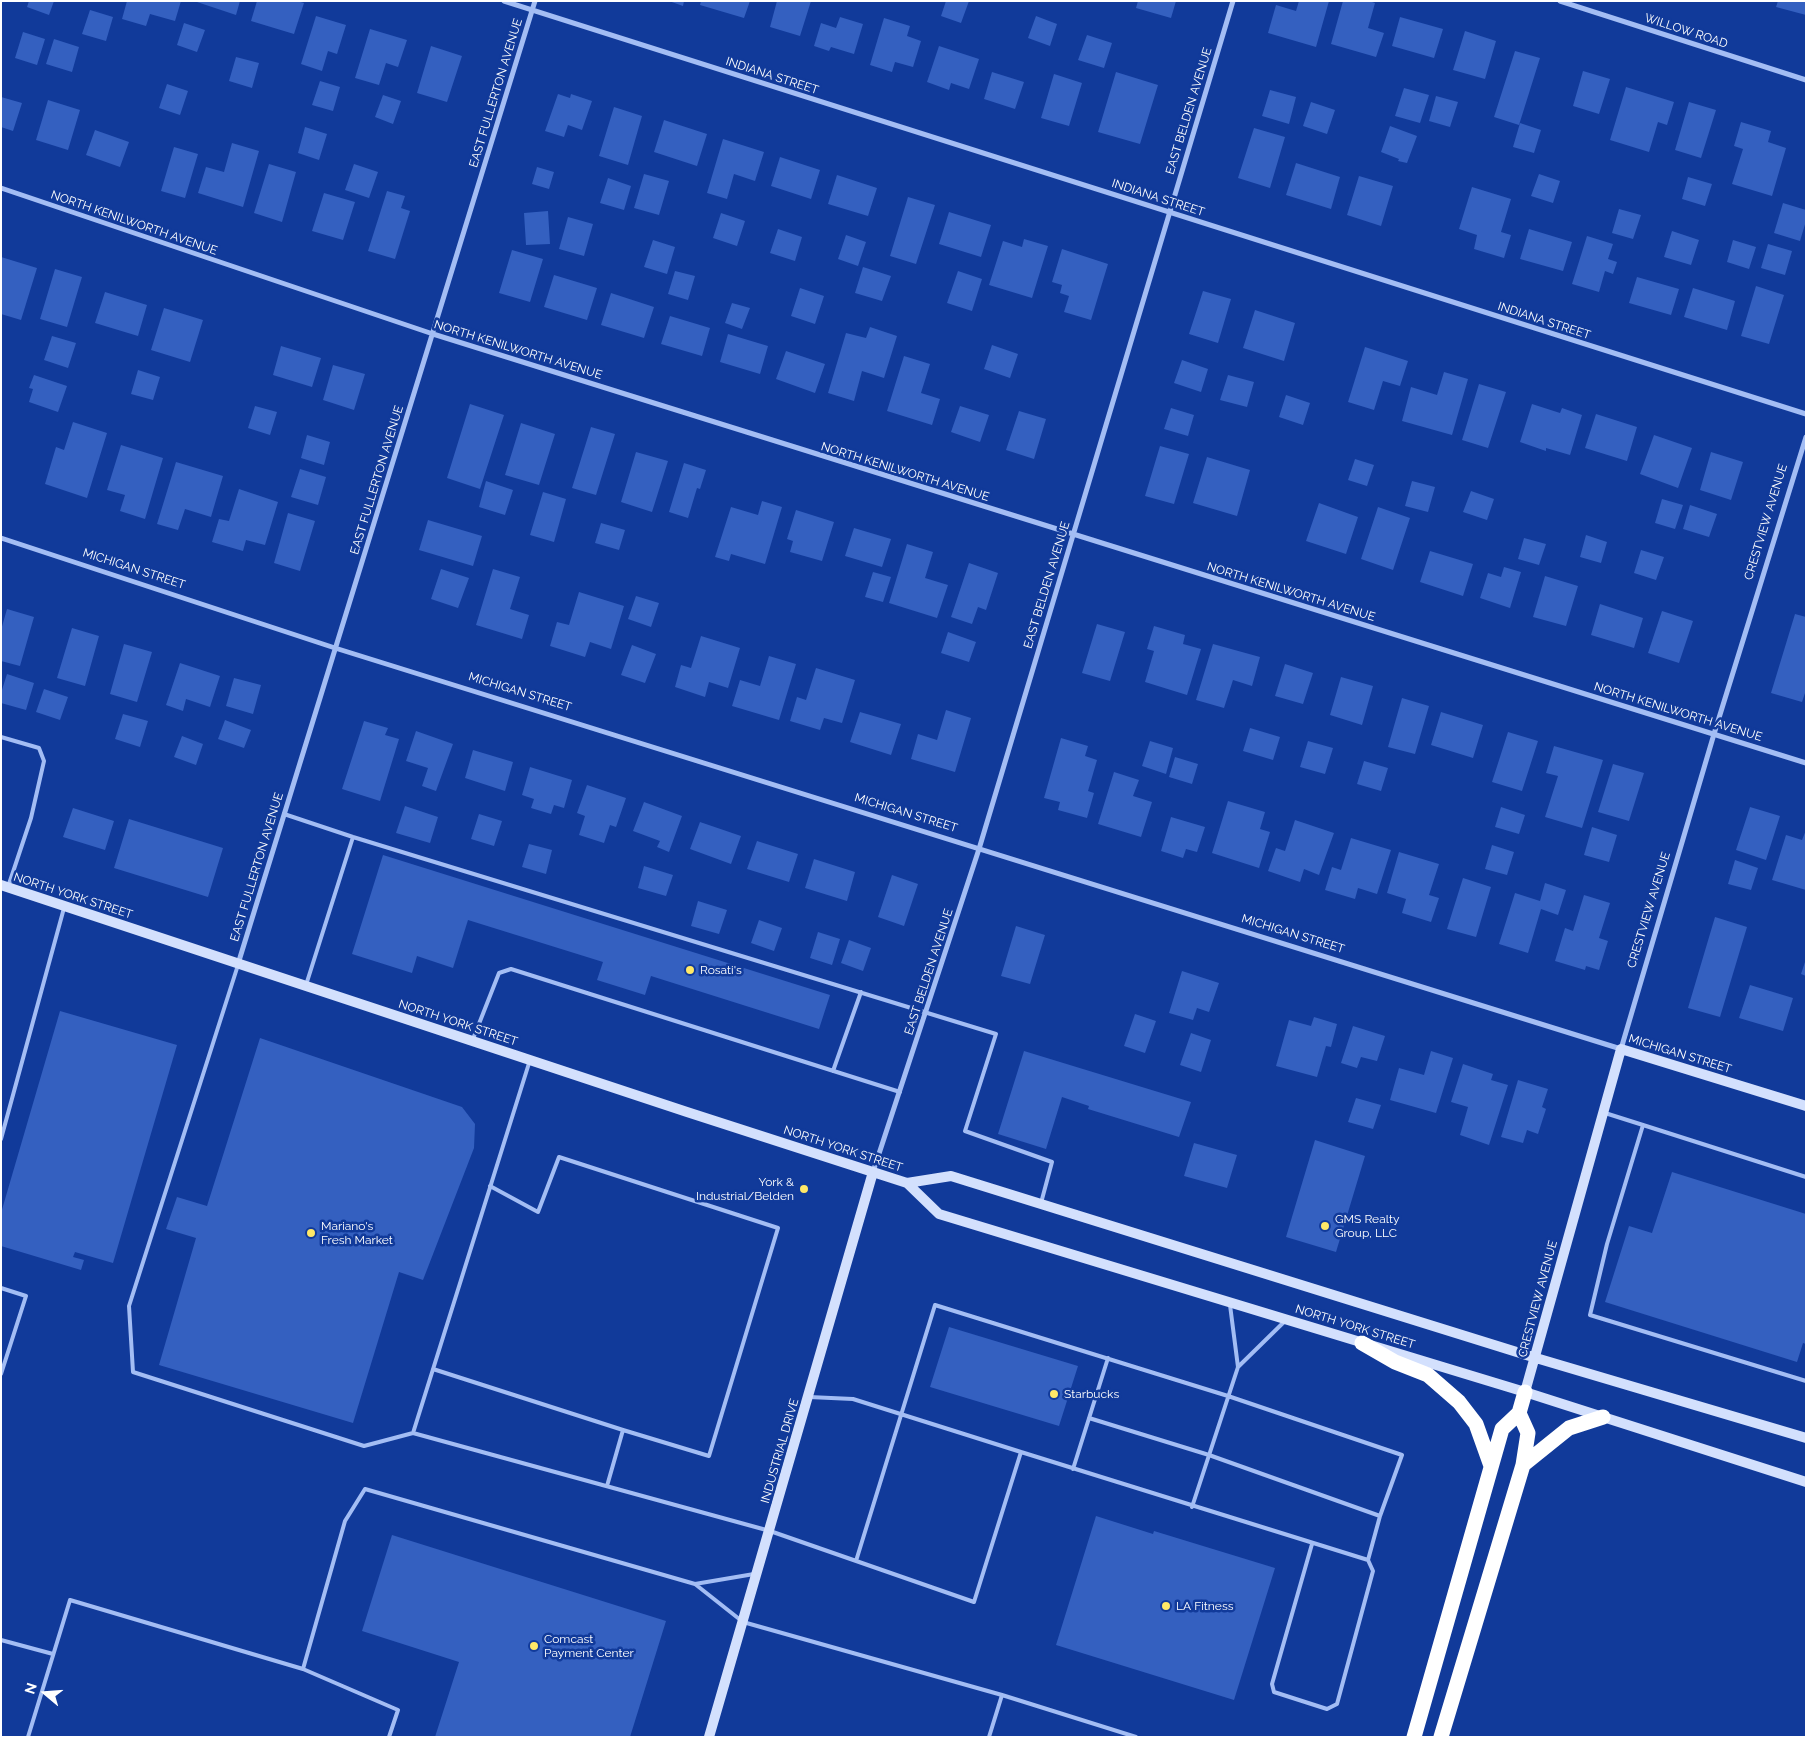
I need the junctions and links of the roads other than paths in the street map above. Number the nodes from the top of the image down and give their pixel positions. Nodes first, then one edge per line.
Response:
1 (504, 1) edge
2 (534, 1) edge
3 (1233, 1) edge
4 (1560, 1) edge
5 (532, 10) junction
6 (1806, 80) edge
7 (1, 188) edge
8 (1169, 212) junction
9 (433, 334) junction
10 (1806, 414) edge
11 (1806, 437) edge
12 (1073, 535) junction
13 (1, 538) edge
14 (335, 648) junction
15 (1714, 734) junction
16 (1, 737) edge
17 (1806, 763) edge
18 (284, 814) junction
19 (353, 837) junction
20 (979, 849) junction
21 (4, 886) edge
22 (65, 906) junction
23 (238, 964) junction
24 (305, 986) junction
25 (861, 992) junction
26 (926, 1012) junction
27 (472, 1041) junction
28 (1621, 1049) junction
29 (530, 1060) junction
30 (834, 1071) junction
31 (900, 1092) junction
32 (1806, 1106) edge
33 (1603, 1112) junction
34 (1642, 1125) junction
35 (1, 1139) edge
36 (873, 1172) junction
37 (1806, 1177) edge
38 (907, 1183) junction
39 (490, 1186) junction
40 (1041, 1204) junction
41 (1, 1288) edge
42 (1229, 1302) junction
43 (1287, 1320) junction
44 (1362, 1343) junction
45 (1108, 1358) junction
46 (1536, 1358) junction
47 (1238, 1368) junction
48 (433, 1369) junction
49 (1, 1374) edge
50 (1806, 1381) edge
51 (1525, 1392) junction
52 (1228, 1396) junction
53 (809, 1397) junction
54 (1519, 1413) junction
55 (902, 1415) junction
56 (1603, 1417) junction
57 (1089, 1418) junction
58 (623, 1430) junction
59 (413, 1433) junction
60 (1806, 1438) edge
61 (1021, 1452) junction
62 (1209, 1455) junction
63 (1523, 1464) junction
64 (1491, 1466) junction
65 (1072, 1469) junction
66 (1806, 1482) edge
67 (607, 1486) junction
68 (1192, 1507) junction
69 (1380, 1516) junction
70 (770, 1531) junction
71 (1312, 1544) junction
72 (1368, 1560) junction
73 (856, 1561) junction
74 (757, 1574) junction
75 (695, 1584) junction
76 (743, 1622) junction
77 (1, 1640) edge
78 (53, 1654) junction
79 (303, 1669) junction
80 (1002, 1695) junction
81 (28, 1737) edge
82 (389, 1737) edge
83 (709, 1737) edge
84 (989, 1737) edge
85 (1136, 1737) edge
86 (1414, 1737) edge
87 (1441, 1737) edge

1 - 5 street, INDIANA STREET
2 - 5 street, EAST FULLERTON AVENUE
3 - 8 street, EAST BELDEN AVENUE
4 - 6 street, WILLOW ROAD
5 - 8 street, INDIANA STREET
5 - 9 street, EAST FULLERTON AVENUE
7 - 9 street, NORTH KENILWORTH AVENUE
8 - 10 street, INDIANA STREET
8 - 12 street, EAST BELDEN AVENUE
9 - 12 street, NORTH KENILWORTH AVENUE
9 - 14 street, EAST FULLERTON AVENUE
11 - 15 street, CRESTVIEW AVENUE
12 - 15 street, NORTH KENILWORTH AVENUE
12 - 20 street, EAST BELDEN AVENUE
13 - 14 street, MICHIGAN STREET
14 - 18 street, EAST FULLERTON AVENUE
14 - 20 street, MICHIGAN STREET
15 - 17 street, NORTH KENILWORTH AVENUE
15 - 28 street, CRESTVIEW AVENUE
16 - 21 lane
18 - 19 lane
18 - 23 street, EAST FULLERTON AVENUE
19 - 24 lane
19 - 25 lane
20 - 26 street, EAST BELDEN AVENUE
20 - 28 street, MICHIGAN STREET
21 - 22 main road, NORTH YORK STREET
22 - 23 main road, NORTH YORK STREET
22 - 35 lane
23 - 24 main road, NORTH YORK STREET
23 - 59 lane
24 - 27 main road, NORTH YORK STREET
25 - 26 lane
25 - 30 lane
26 - 31 street, EAST BELDEN AVENUE
26 - 40 lane
27 - 29 main road, NORTH YORK STREET
27 - 30 lane
28 - 32 main road, MICHIGAN STREET
28 - 33 main road, CRESTVIEW AVENUE
29 - 36 main road, NORTH YORK STREET
29 - 39 lane
30 - 31 lane
31 - 36 street, EAST BELDEN AVENUE
33 - 34 lane
33 - 46 main road, CRESTVIEW AVENUE
34 - 37 lane
34 - 50 lane
36 - 38 main road, NORTH YORK STREET
36 - 53 main road, INDUSTRIAL DRIVE
38 - 40 main road, NORTH YORK STREET
38 - 42 main road, NORTH YORK STREET
39 - 48 lane
39 - 58 lane
40 - 46 main road, NORTH YORK STREET
41 - 49 lane
42 - 43 main road, NORTH YORK STREET
42 - 47 lane
43 - 44 main road, NORTH YORK STREET
43 - 47 lane
44 - 51 main road, NORTH YORK STREET
44 - 64 highway
45 - 52 lane
45 - 55 lane
45 - 57 lane
46 - 51 main road, CRESTVIEW AVENUE
46 - 60 main road, NORTH YORK STREET
47 - 52 lane
48 - 58 lane
48 - 59 lane
51 - 54 highway
51 - 56 main road, NORTH YORK STREET
52 - 62 lane
52 - 69 lane
53 - 55 lane
53 - 70 main road, INDUSTRIAL DRIVE
54 - 63 highway
54 - 64 highway
55 - 61 lane
55 - 73 lane
56 - 63 highway
56 - 66 main road, NORTH YORK STREET
57 - 62 lane
57 - 65 lane
58 - 67 lane
59 - 67 lane
61 - 65 lane
61 - 73 lane
62 - 68 lane
62 - 69 lane
63 - 87 highway
64 - 86 highway
65 - 68 lane
67 - 70 lane
68 - 71 lane
69 - 72 lane
70 - 73 lane
70 - 74 main road, INDUSTRIAL DRIVE
71 - 72 lane
71 - 72 lane
74 - 75 lane
74 - 76 main road, INDUSTRIAL DRIVE
75 - 76 lane
75 - 79 lane
76 - 80 lane
76 - 83 main road, INDUSTRIAL DRIVE
77 - 78 lane
78 - 79 lane
78 - 81 lane
79 - 82 lane
80 - 84 lane
80 - 85 lane

